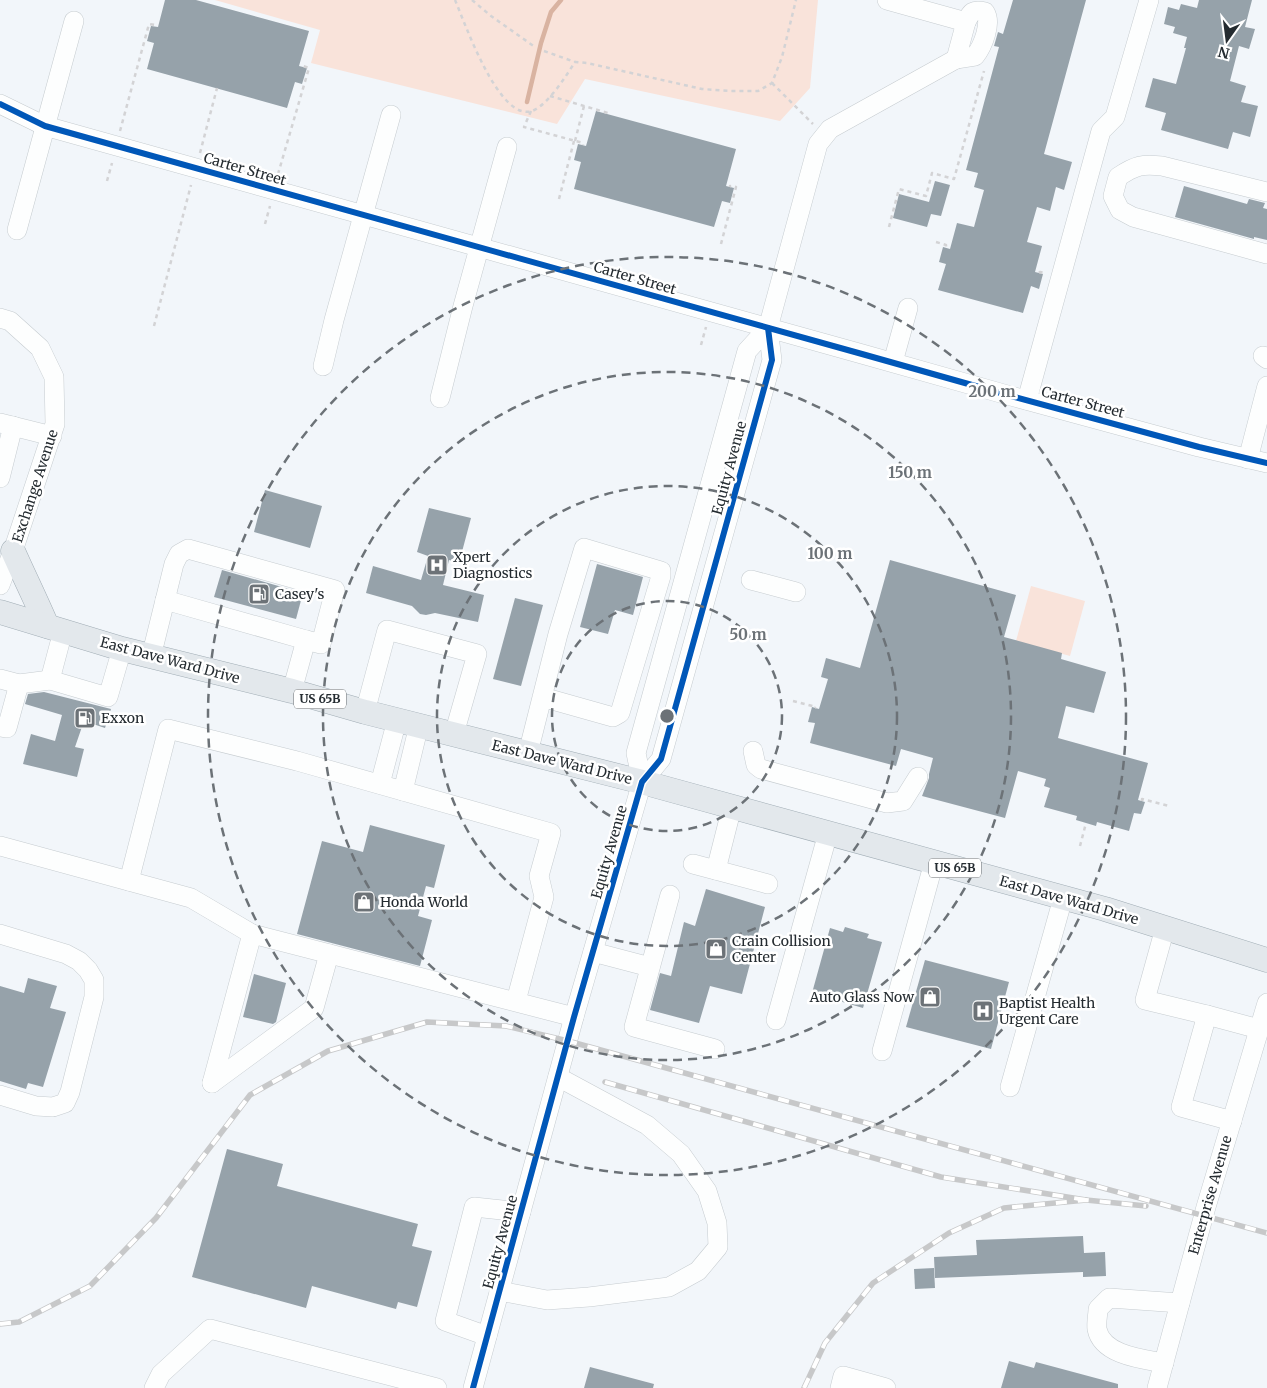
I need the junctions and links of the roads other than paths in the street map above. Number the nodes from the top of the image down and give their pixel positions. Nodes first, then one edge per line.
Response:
1 (887, 0) edge
2 (1148, 0) edge
3 (74, 21) dead end
4 (0, 104) edge
5 (391, 115) dead end
6 (45, 126) junction
7 (507, 147) dead end
8 (1267, 192) edge
9 (364, 215) junction
10 (17, 230) dead end
11 (479, 247) junction
12 (1267, 254) edge
13 (908, 308) dead end
14 (0, 318) edge
15 (768, 328) junction
16 (893, 362) junction
17 (323, 366) dead end
18 (1267, 386) edge
19 (737, 390) junction
20 (762, 396) junction
21 (440, 398) dead end
22 (1026, 400) junction
23 (6, 424) edge
24 (52, 436) junction
25 (1248, 459) junction
26 (1267, 463) edge
27 (0, 478) edge
28 (14, 552) junction
29 (684, 576) junction
30 (751, 580) dead end
31 (710, 583) junction
32 (0, 584) edge
33 (796, 592) dead end
34 (165, 600) junction
35 (0, 612) edge
36 (55, 628) junction
37 (306, 640) junction
38 (122, 650) junction
39 (151, 657) junction
40 (0, 679) edge
41 (50, 680) junction
42 (19, 684) junction
43 (292, 692) junction
44 (542, 697) junction
45 (365, 712) junction
46 (408, 722) junction
47 (0, 727) edge
48 (454, 734) junction
49 (753, 751) dead end
50 (528, 753) junction
51 (918, 777) dead end
52 (642, 782) junction
53 (380, 784) junction
54 (403, 791) junction
55 (732, 807) junction
56 (828, 833) junction
57 (0, 846) edge
58 (934, 862) junction
59 (693, 864) dead end
60 (716, 870) junction
61 (129, 881) junction
62 (768, 884) dead end
63 (670, 895) dead end
64 (1063, 898) junction
65 (1165, 928) junction
66 (0, 934) edge
67 (252, 934) junction
68 (593, 952) junction
69 (330, 954) junction
70 (1267, 960) edge
71 (650, 967) junction
72 (516, 1001) junction
73 (1267, 1003) edge
74 (1207, 1015) junction
75 (574, 1017) junction
76 (776, 1020) dead end
77 (1259, 1029) junction
78 (715, 1050) dead end
79 (882, 1051) dead end
80 (558, 1077) junction
81 (1010, 1087) dead end
82 (0, 1095) edge
83 (1232, 1121) junction
84 (521, 1212) junction
85 (499, 1292) junction
86 (1180, 1303) junction
87 (487, 1336) junction
88 (1164, 1363) junction
89 (154, 1388) edge
90 (437, 1388) edge
91 (473, 1388) edge
92 (840, 1388) edge
93 (886, 1388) edge
94 (1157, 1388) edge

1 - 15 street
2 - 22 street
3 - 6 street
4 - 6 street, Carter Street
5 - 9 street
6 - 9 street, Carter Street
6 - 10 street
7 - 11 street
8 - 12 street
9 - 11 street, Carter Street
9 - 17 street
11 - 15 street, Carter Street
11 - 21 street
13 - 16 street
14 - 24 street, Exchange Avenue
15 - 16 street, Carter Street
15 - 19 street, Equity Avenue
15 - 20 street, Equity Avenue
16 - 22 street, Carter Street
18 - 25 street
19 - 20 street
19 - 29 street, Equity Avenue
20 - 31 street, Equity Avenue
22 - 25 street, Carter Street
23 - 24 street
23 - 27 street
24 - 28 street, Exchange Avenue
25 - 26 street, Carter Street
28 - 32 street, Exchange Avenue
28 - 36 main road
29 - 31 street
29 - 52 street, Equity Avenue
30 - 33 street
31 - 52 street, Equity Avenue
34 - 37 street
34 - 37 street
34 - 39 street
35 - 36 main road, East Dave Ward Drive / US 65B
36 - 38 main road, East Dave Ward Drive / US 65B
36 - 41 street
37 - 43 street
38 - 39 main road, East Dave Ward Drive / US 65B
38 - 41 street
39 - 43 main road, East Dave Ward Drive / US 65B
40 - 42 street
41 - 42 street
42 - 47 street
43 - 45 main road, East Dave Ward Drive / US 65B
44 - 44 street
44 - 50 street
45 - 46 main road, East Dave Ward Drive / US 65B
45 - 48 street
46 - 48 main road, East Dave Ward Drive / US 65B
46 - 53 street
46 - 54 street
48 - 50 main road, East Dave Ward Drive / US 65B
49 - 51 street
50 - 52 main road, East Dave Ward Drive / US 65B
52 - 55 main road, East Dave Ward Drive / US 65B
52 - 68 street, Equity Avenue
53 - 54 street
53 - 61 street
54 - 72 street
55 - 56 main road, East Dave Ward Drive / US 65B
55 - 60 street
56 - 58 main road, East Dave Ward Drive / US 65B
56 - 76 street
57 - 61 street
58 - 64 main road, East Dave Ward Drive / US 65B
58 - 79 street
59 - 60 street
60 - 62 street
61 - 67 street
63 - 71 street
64 - 65 main road, East Dave Ward Drive / US 65B
64 - 81 street
65 - 70 main road, East Dave Ward Drive / US 65B
65 - 74 street
66 - 82 street
67 - 69 street
67 - 69 street
68 - 71 street
68 - 75 street, Equity Avenue
69 - 72 street
71 - 78 street
72 - 75 street
73 - 77 street, Enterprise Avenue
74 - 77 street
74 - 83 street
75 - 80 street, Equity Avenue
77 - 83 street, Enterprise Avenue
80 - 84 street, Equity Avenue
80 - 85 street
83 - 86 street, Enterprise Avenue
84 - 85 street, Equity Avenue
84 - 87 street
85 - 87 street, Equity Avenue
86 - 88 street, Enterprise Avenue
86 - 88 street
87 - 91 street, Equity Avenue
88 - 94 street, Enterprise Avenue
89 - 90 street
92 - 93 street

